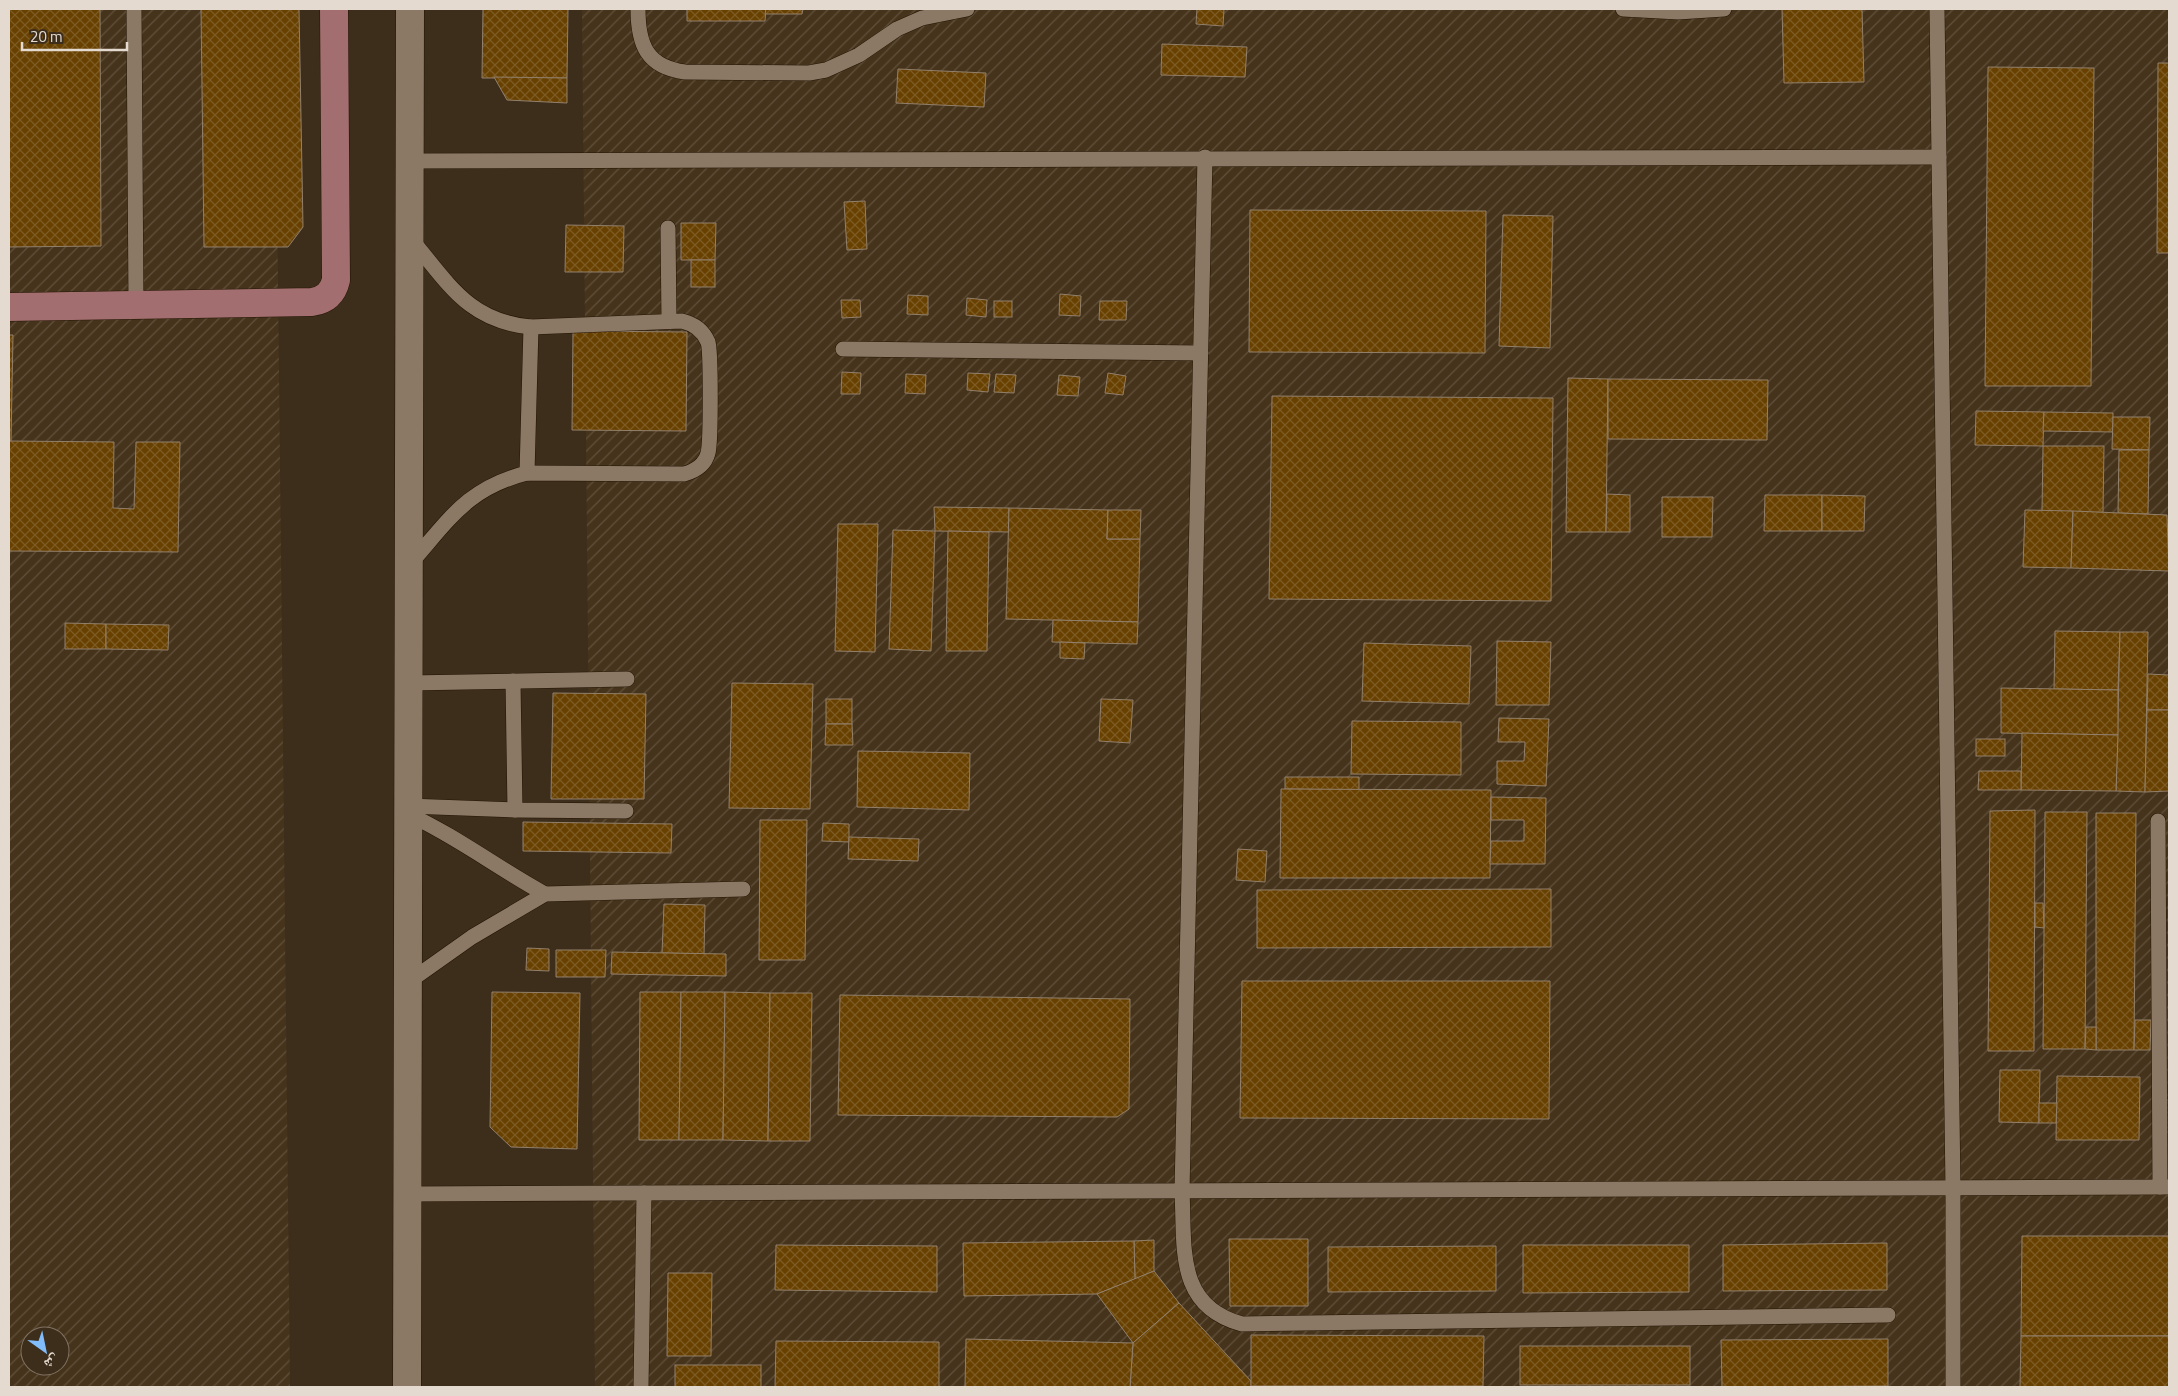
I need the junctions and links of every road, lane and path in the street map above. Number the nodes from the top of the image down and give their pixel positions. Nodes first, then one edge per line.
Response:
1 (134, 9) edge
2 (334, 9) edge
3 (410, 9) edge
4 (638, 9) edge
5 (967, 9) edge
6 (1623, 9) edge
7 (1724, 9) edge
8 (1937, 9) edge
9 (1205, 157) junction
10 (1939, 157) junction
11 (410, 160) junction
12 (668, 228) dead end
13 (409, 236) junction
14 (136, 304) junction
15 (9, 306) edge
16 (669, 321) junction
17 (531, 327) junction
18 (843, 349) dead end
19 (1201, 353) junction
20 (527, 473) junction
21 (409, 565) junction
22 (627, 679) dead end
23 (513, 681) junction
24 (409, 683) junction
25 (408, 810) junction
26 (515, 810) junction
27 (626, 811) dead end
28 (2158, 822) dead end
29 (743, 889) dead end
30 (545, 894) junction
31 (408, 983) junction
32 (2164, 1094) edge
33 (2165, 1187) edge
34 (1953, 1188) junction
35 (1182, 1191) junction
36 (644, 1193) junction
37 (407, 1194) junction
38 (1888, 1315) dead end
39 (407, 1387) edge
40 (641, 1387) edge
41 (1953, 1387) edge

1 - 14 lane
2 - 14 main road
3 - 11 street
4 - 5 lane
6 - 7 lane
8 - 10 lane
9 - 10 lane
9 - 11 lane
9 - 19 lane
10 - 34 lane
11 - 13 street
12 - 16 lane
13 - 17 lane
13 - 21 street
14 - 15 main road
16 - 17 lane
16 - 20 lane
17 - 20 lane
18 - 19 lane
19 - 35 lane
20 - 21 lane
21 - 24 street
22 - 23 lane
23 - 24 lane
23 - 26 lane
24 - 25 street
25 - 26 lane
25 - 30 lane
25 - 31 street
26 - 27 lane
28 - 32 lane
29 - 30 lane
30 - 31 lane
31 - 37 street
32 - 33 lane
33 - 34 lane
34 - 35 lane
34 - 41 lane
35 - 36 lane
35 - 38 lane
36 - 37 lane
36 - 40 lane
37 - 39 street

